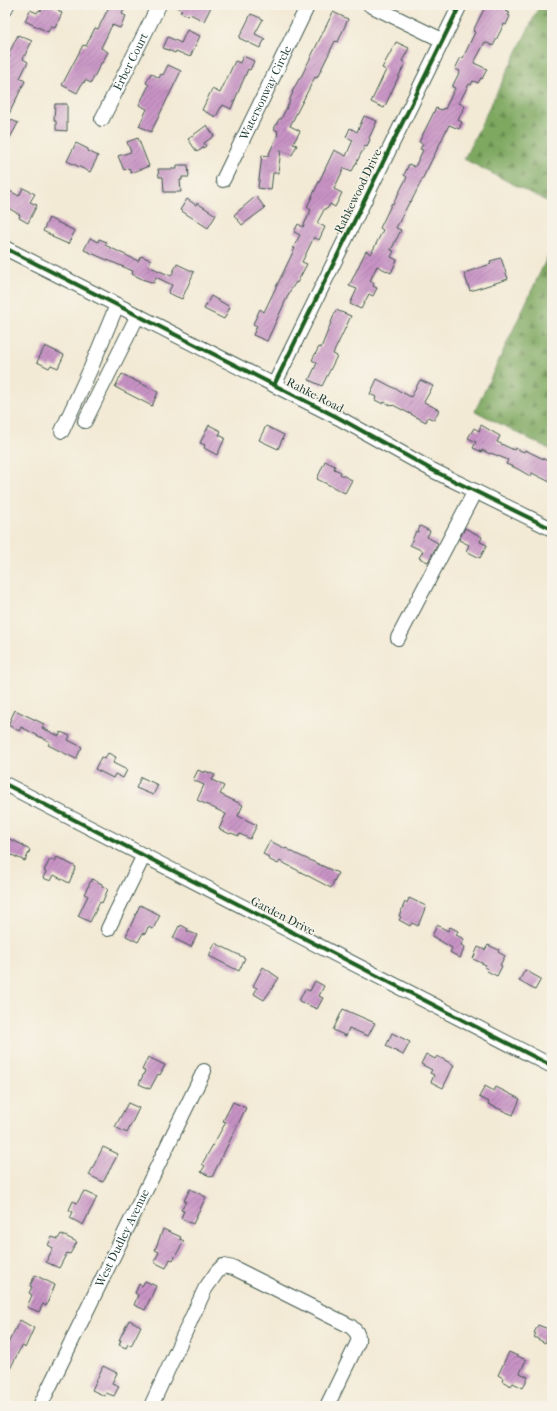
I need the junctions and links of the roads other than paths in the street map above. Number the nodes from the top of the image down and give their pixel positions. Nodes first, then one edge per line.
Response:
1 (7, 5) edge
2 (159, 5) edge
3 (308, 5) edge
4 (370, 5) edge
5 (460, 5) edge
6 (5, 9) edge
7 (442, 40) junction
8 (102, 119) dead end
9 (223, 180) dead end
10 (5, 248) edge
11 (117, 305) junction
12 (138, 316) junction
13 (274, 385) junction
14 (85, 421) dead end
15 (62, 431) dead end
16 (475, 491) junction
17 (552, 529) edge
18 (398, 638) dead end
19 (5, 784) edge
20 (144, 855) junction
21 (108, 929) dead end
22 (552, 1066) edge
23 (204, 1071) dead end
24 (40, 1406) edge
25 (151, 1406) edge
26 (327, 1406) edge

1 - 6 street
2 - 8 street, Erber Court
3 - 9 street, Watersonway Circle
4 - 7 street
5 - 7 street, Rahkewood Drive
7 - 13 street, Rahkewood Drive
10 - 11 street, Rahke Road
11 - 12 street, Rahke Road
11 - 15 street
12 - 13 street, Rahke Road
12 - 14 street
13 - 16 street, Rahke Road
16 - 17 street, Rahke Road
16 - 18 street
19 - 20 street, Garden Drive
20 - 21 street
20 - 22 street, Garden Drive
23 - 24 street, West Dudley Avenue
25 - 26 street

